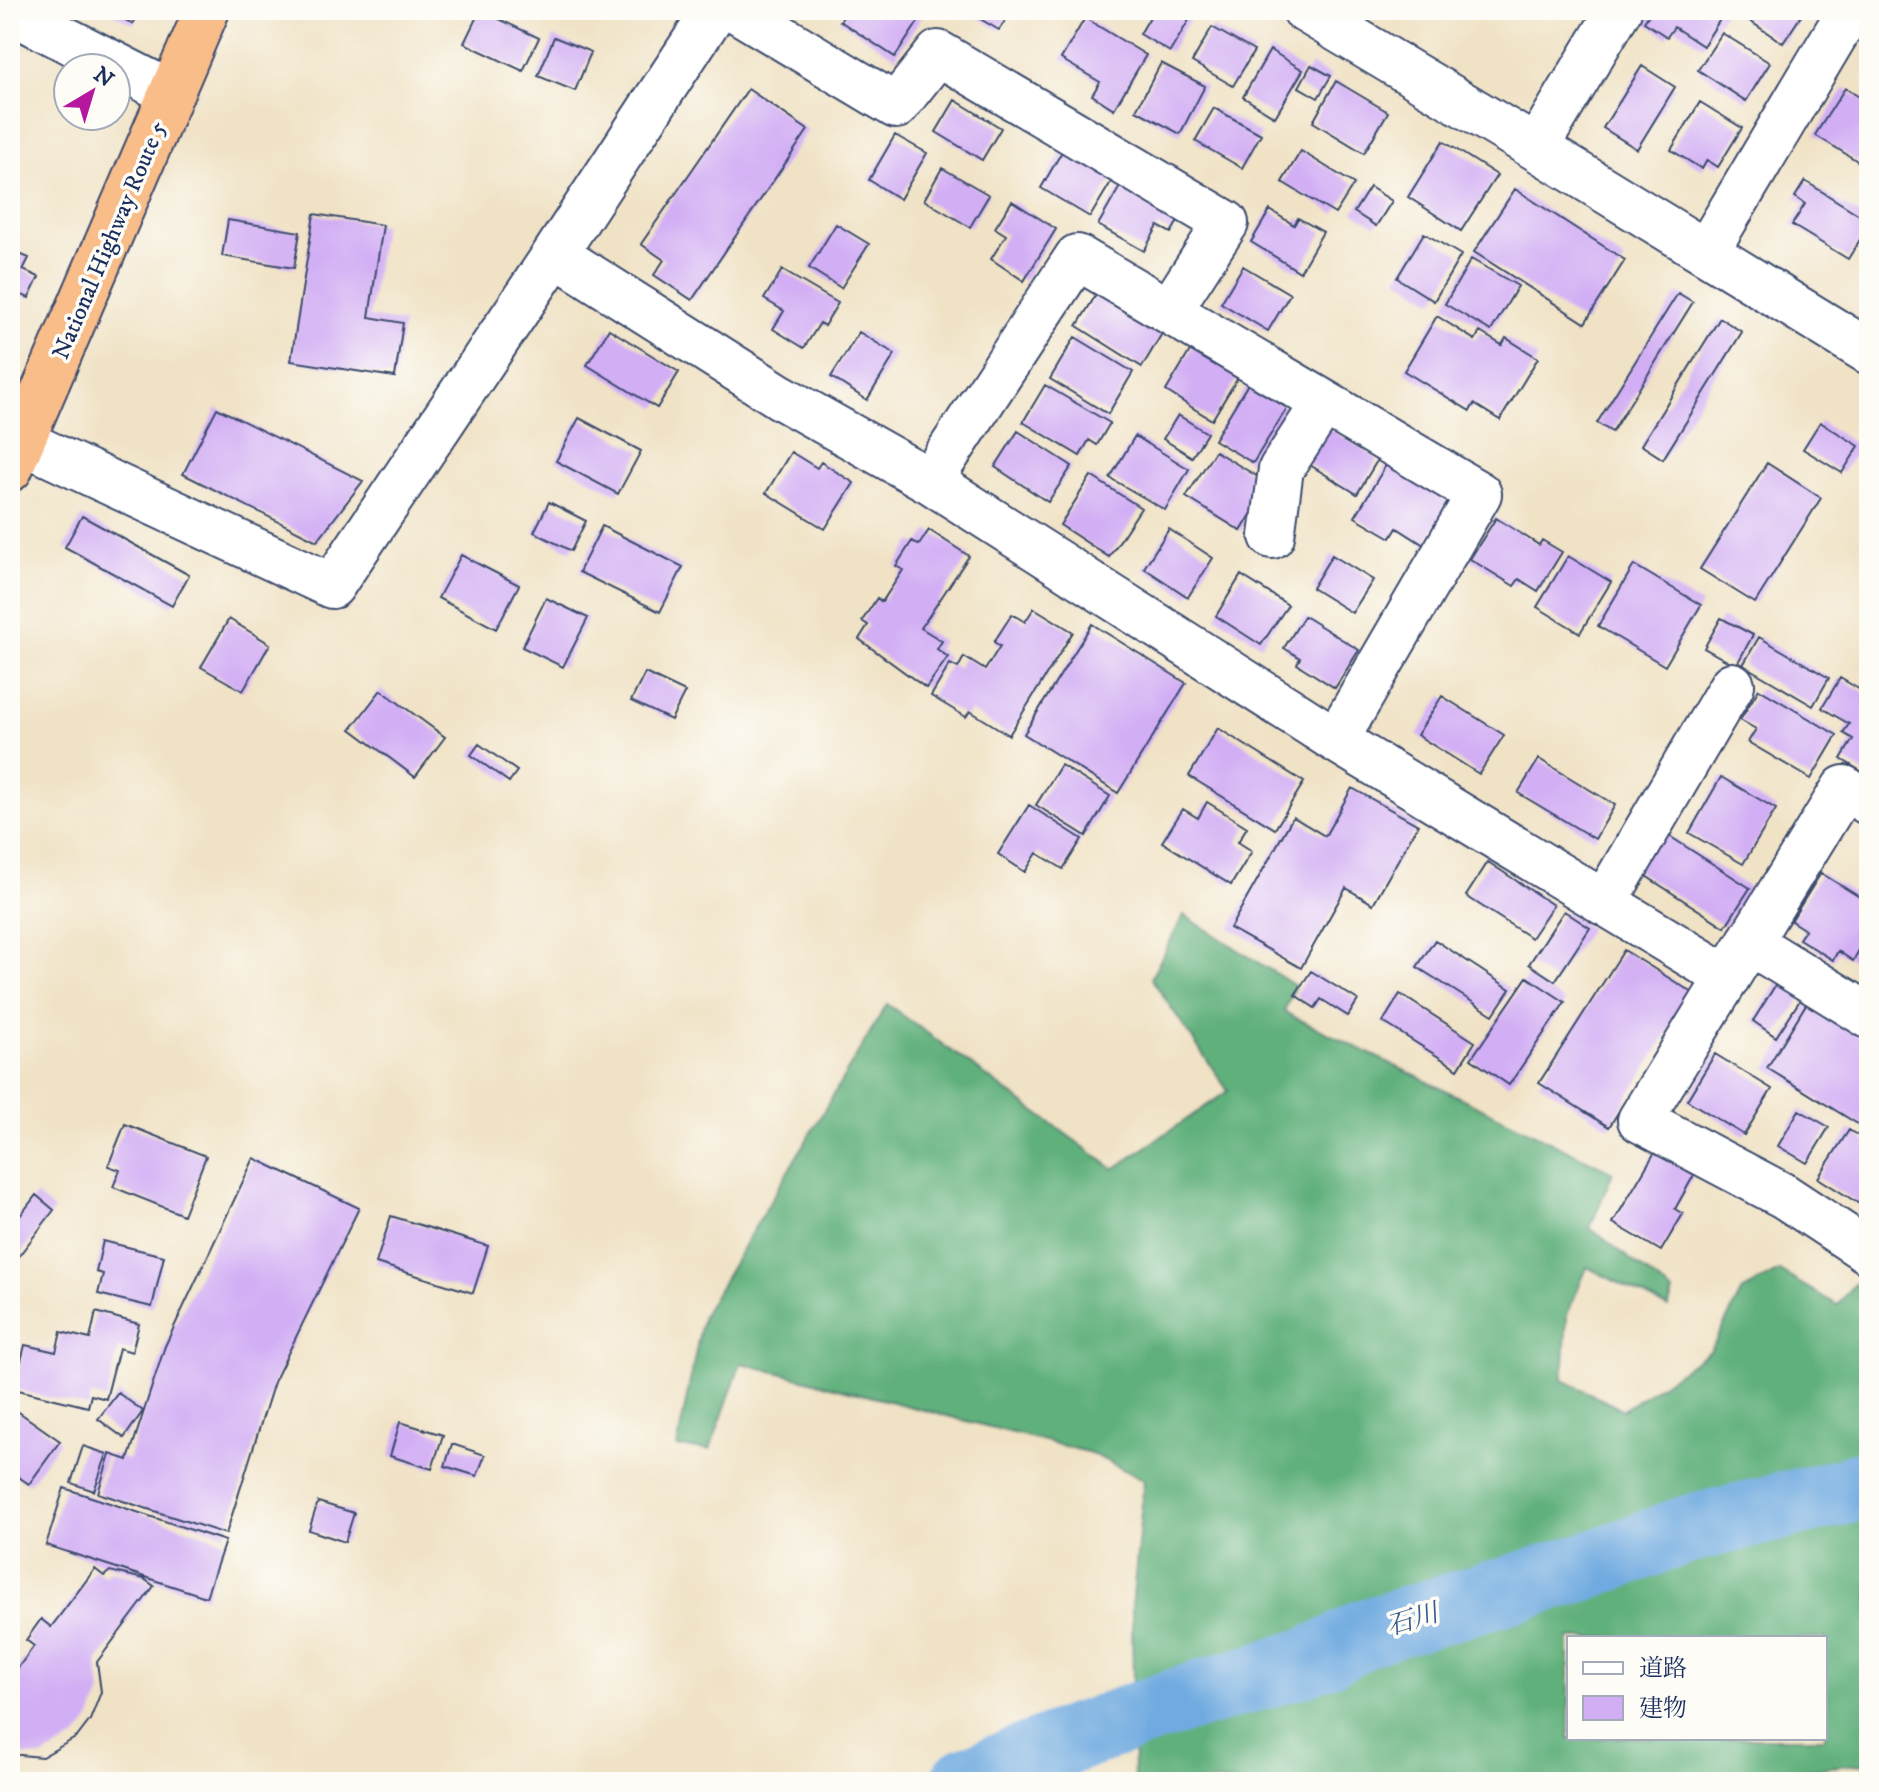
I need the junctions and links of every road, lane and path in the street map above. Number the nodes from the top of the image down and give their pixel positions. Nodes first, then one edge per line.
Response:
1 (207, 10) edge
2 (715, 10) edge
3 (736, 10) edge
4 (1305, 10) edge
5 (1619, 10) edge
6 (1850, 10) edge
7 (10, 11) edge
8 (1362, 24) edge
9 (171, 93) junction
10 (1536, 148) junction
11 (1706, 252) junction
12 (555, 254) junction
13 (1169, 311) junction
14 (1869, 352) edge
15 (1324, 403) junction
16 (17, 456) edge
17 (930, 481) junction
18 (1272, 536) dead end
19 (1732, 685) dead end
20 (1336, 740) junction
21 (1869, 803) edge
22 (1604, 903) junction
23 (1738, 960) junction
24 (1869, 1016) edge
25 (1869, 1252) edge

1 - 9 highway, National Highway Route 5
2 - 12 street
3 - 13 street
4 - 8 street
5 - 10 street
6 - 11 street
7 - 9 street
8 - 10 street
9 - 16 highway, National Highway Route 5
10 - 11 street
11 - 14 street
12 - 16 street
12 - 17 street
13 - 15 street
13 - 17 street
15 - 18 street
15 - 20 street
17 - 20 street
19 - 22 street
20 - 22 street
21 - 23 street
22 - 23 street
23 - 24 street
23 - 25 street

